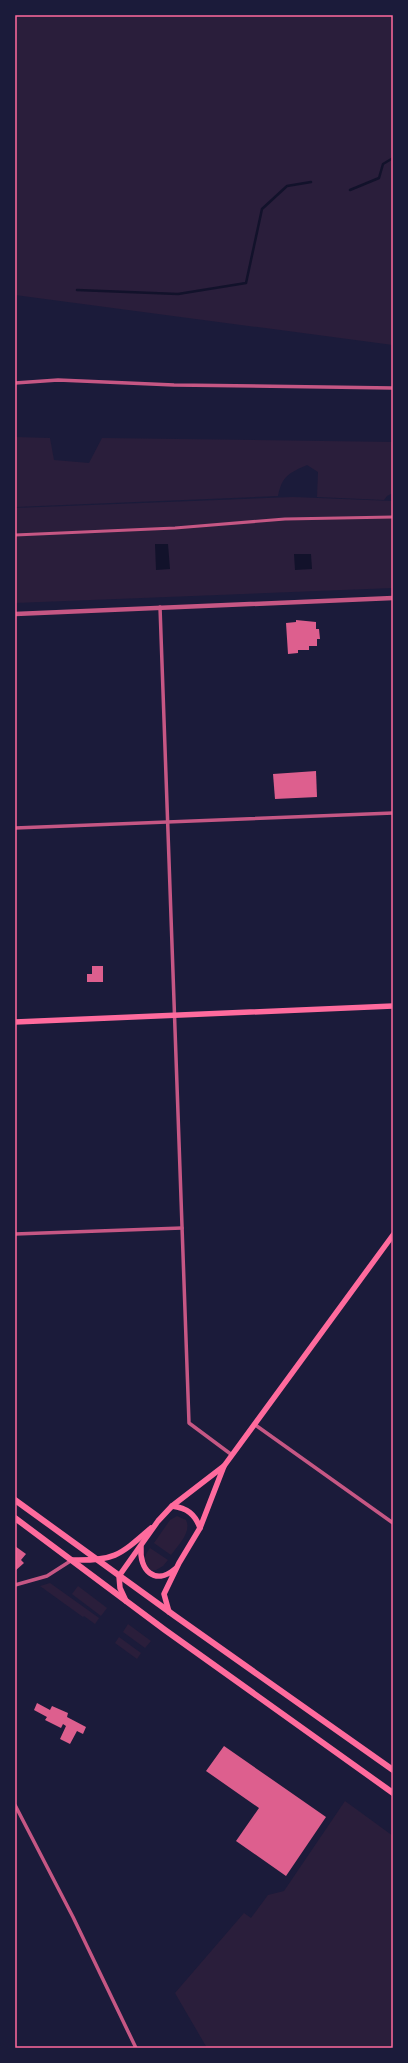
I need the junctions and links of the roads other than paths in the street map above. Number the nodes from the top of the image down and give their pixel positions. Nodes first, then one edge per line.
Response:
1 (15, 383) edge
2 (393, 388) edge
3 (393, 517) edge
4 (15, 536) edge
5 (393, 598) edge
6 (160, 607) junction
7 (15, 614) edge
8 (393, 813) edge
9 (168, 822) junction
10 (15, 828) edge
11 (393, 1006) edge
12 (175, 1016) junction
13 (15, 1022) edge
14 (182, 1228) junction
15 (15, 1234) edge
16 (393, 1235) edge
17 (254, 1424) junction
18 (232, 1455) junction
19 (224, 1466) junction
20 (15, 1500) edge
21 (172, 1506) junction
22 (15, 1518) edge
23 (158, 1521) junction
24 (393, 1523) edge
25 (200, 1528) junction
26 (141, 1546) junction
27 (72, 1560) junction
28 (98, 1560) junction
29 (176, 1567) junction
30 (119, 1576) junction
31 (15, 1585) edge
32 (126, 1601) junction
33 (169, 1612) junction
34 (393, 1770) edge
35 (393, 1793) edge
36 (15, 1804) edge
37 (136, 2048) edge

1 - 2 street
3 - 4 street
5 - 6 street
6 - 7 street
6 - 9 street
8 - 9 street
9 - 10 street
9 - 12 street
11 - 12 main road
12 - 13 main road
12 - 14 street
14 - 15 street
14 - 18 street
16 - 17 main road
17 - 18 main road
17 - 24 street
18 - 19 main road
19 - 21 main road
19 - 25 main road
20 - 28 main road
21 - 23 main road
21 - 25 main road
22 - 27 main road
23 - 26 main road
23 - 28 main road
25 - 29 main road
26 - 29 main road
26 - 30 main road
27 - 28 main road
27 - 31 street
27 - 32 main road
28 - 30 main road
29 - 33 main road
30 - 32 main road
30 - 33 main road
32 - 35 main road
33 - 34 main road
36 - 37 street

